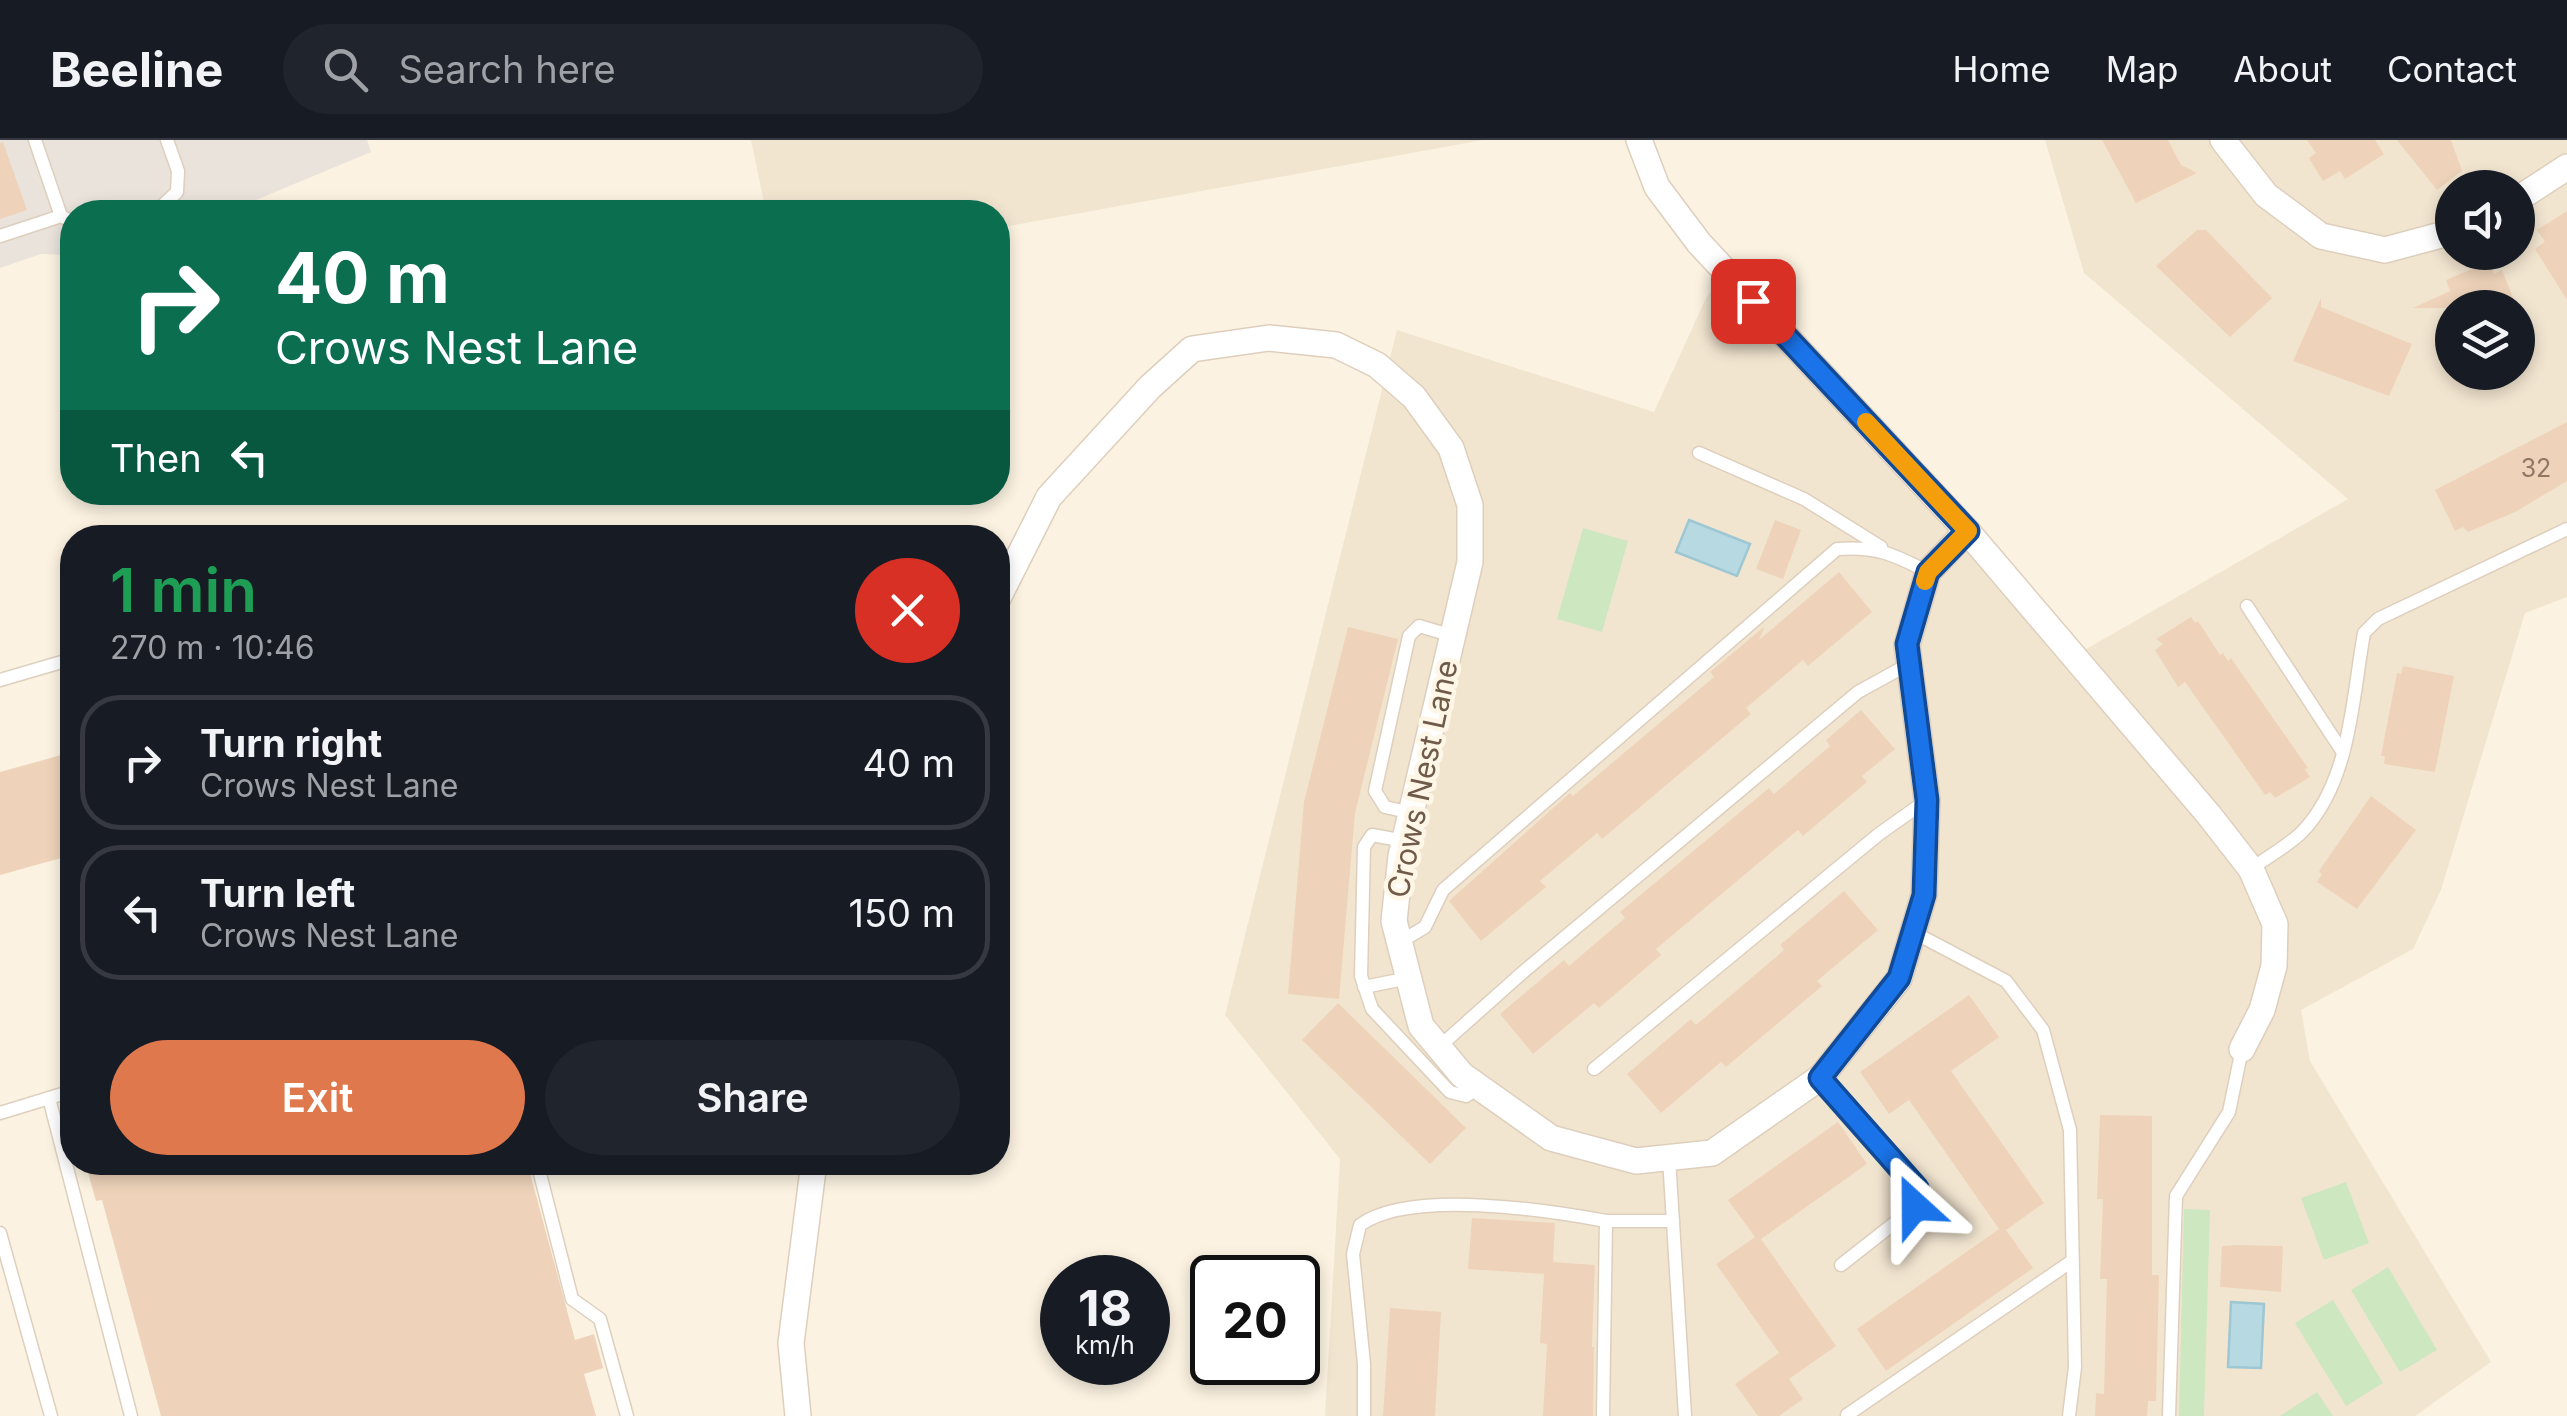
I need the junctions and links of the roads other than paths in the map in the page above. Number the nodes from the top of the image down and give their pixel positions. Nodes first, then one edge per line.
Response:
1 (36, 140) edge
2 (167, 140) edge
3 (1638, 140) edge
4 (2223, 140) edge
5 (2567, 167) edge
6 (2535, 188) edge
7 (168, 200) edge
8 (60, 201) edge
9 (60, 221) edge
10 (0, 236) edge
11 (2435, 237) edge
12 (1699, 453) dead end
13 (2567, 529) edge
14 (1968, 531) junction
15 (1887, 551) junction
16 (1928, 572) junction
17 (1010, 575) edge
18 (2247, 606) dead end
19 (1453, 636) junction
20 (60, 662) edge
21 (1909, 664) junction
22 (0, 680) edge
23 (2342, 751) junction
24 (1927, 800) junction
25 (1412, 812) junction
26 (1405, 840) junction
27 (2251, 869) junction
28 (1913, 932) junction
29 (1399, 942) junction
30 (1409, 978) junction
31 (1364, 987) junction
32 (1439, 1047) junction
33 (2242, 1049) joint
34 (1594, 1068) dead end
35 (1820, 1078) junction
36 (1479, 1086) junction
37 (60, 1095) edge
38 (49, 1098) junction
39 (0, 1113) edge
40 (60, 1141) edge
41 (1669, 1158) junction
42 (69, 1175) edge
43 (540, 1175) edge
44 (812, 1175) edge
45 (1606, 1221) junction
46 (1673, 1221) junction
47 (0, 1233) edge
48 (2072, 1262) junction
49 (1841, 1266) dead end
50 (1847, 1415) edge
51 (52, 1416) edge
52 (131, 1416) edge
53 (627, 1416) edge
54 (798, 1416) edge
55 (1364, 1416) edge
56 (1603, 1416) edge
57 (1684, 1416) edge
58 (2069, 1416) edge
59 (2169, 1416) edge

1 - 8 lane
2 - 7 lane
3 - 14 street
4 - 11 street
5 - 6 street
9 - 10 lane
12 - 15 lane
13 - 23 lane
14 - 16 street, Crows Nest Lane
14 - 27 street
15 - 16 lane
15 - 29 lane
16 - 21 street, Crows Nest Lane
17 - 19 street, Crows Nest Lane
18 - 23 lane
19 - 25 street, Crows Nest Lane
19 - 25 lane
20 - 22 lane
21 - 24 street, Crows Nest Lane
21 - 32 lane
23 - 27 lane
24 - 28 street, Crows Nest Lane
24 - 34 lane
25 - 26 street, Crows Nest Lane
26 - 29 street, Crows Nest Lane
26 - 31 lane
27 - 33 street
28 - 35 street, Crows Nest Lane
28 - 48 lane
29 - 30 street, Crows Nest Lane
30 - 31 lane
30 - 32 street, Crows Nest Lane
31 - 36 lane
32 - 36 street, Crows Nest Lane
33 - 59 lane
35 - 41 street, Crows Nest Lane
35 - 49 lane
36 - 41 street, Crows Nest Lane
37 - 38 lane
38 - 39 lane
38 - 40 lane
41 - 46 lane
42 - 52 lane
43 - 53 lane
44 - 54 street
45 - 46 lane
45 - 55 lane
45 - 56 lane
46 - 57 lane
47 - 51 lane
48 - 50 lane
48 - 58 lane

